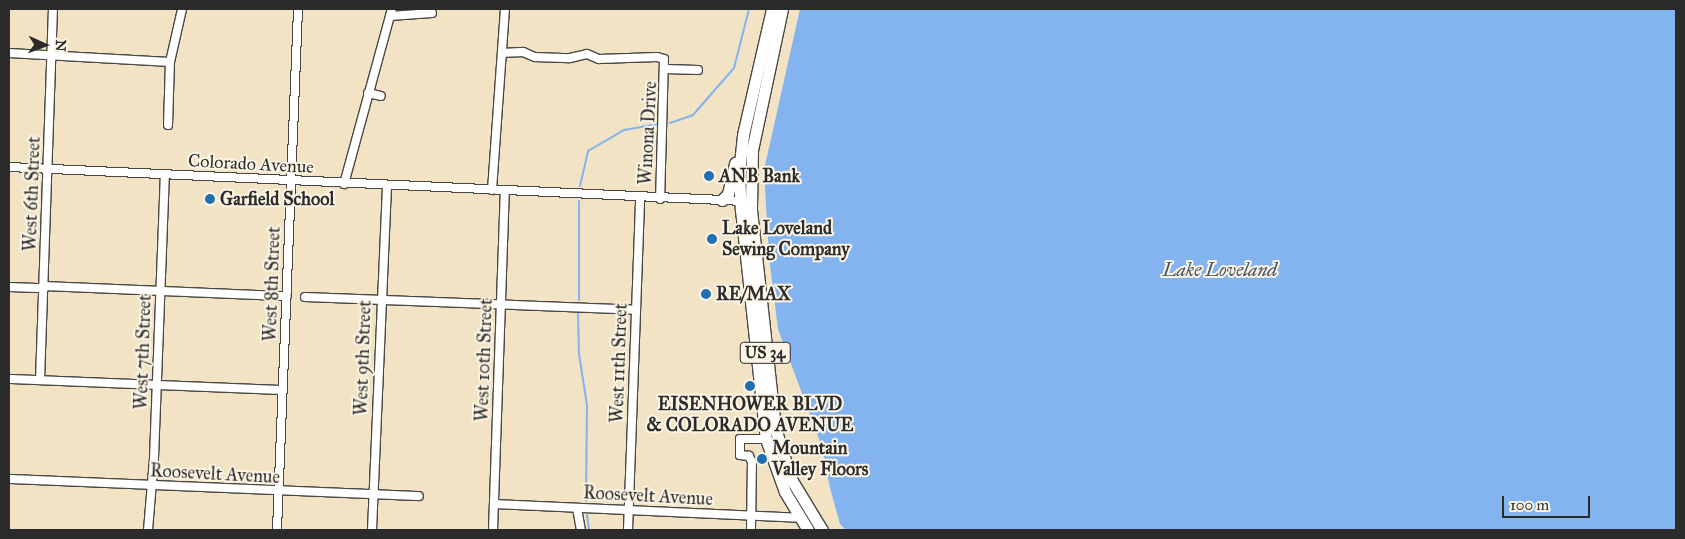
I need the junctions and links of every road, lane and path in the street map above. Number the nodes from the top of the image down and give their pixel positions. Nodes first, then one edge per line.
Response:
1 (53, 9) edge
2 (182, 9) edge
3 (298, 9) edge
4 (505, 9) edge
5 (772, 9) edge
6 (782, 9) edge
7 (391, 13) edge
8 (432, 13) dead end
9 (9, 53) edge
10 (502, 53) junction
11 (52, 55) junction
12 (170, 62) junction
13 (666, 69) junction
14 (698, 70) dead end
15 (368, 93) junction
16 (381, 96) dead end
17 (168, 126) dead end
18 (740, 153) junction
19 (9, 167) edge
20 (47, 169) junction
21 (166, 175) junction
22 (292, 181) junction
23 (344, 184) junction
24 (386, 187) junction
25 (492, 190) junction
26 (505, 192) junction
27 (640, 198) junction
28 (660, 198) junction
29 (722, 200) junction
30 (745, 201) junction
31 (9, 287) edge
32 (44, 287) junction
33 (161, 291) junction
34 (287, 296) junction
35 (305, 297) dead end
36 (380, 300) junction
37 (501, 305) junction
38 (636, 310) junction
39 (9, 379) edge
40 (40, 380) junction
41 (157, 385) junction
42 (283, 390) junction
43 (766, 439) junction
44 (781, 451) junction
45 (9, 479) edge
46 (151, 486) junction
47 (279, 492) junction
48 (373, 495) junction
49 (419, 496) dead end
50 (494, 504) junction
51 (576, 508) junction
52 (629, 510) junction
53 (751, 516) junction
54 (800, 518) junction
55 (148, 530) edge
56 (278, 530) edge
57 (372, 530) edge
58 (494, 530) edge
59 (581, 530) edge
60 (628, 530) edge
61 (751, 530) edge
62 (808, 530) edge
63 (822, 530) edge

1 - 11 street, West 6th Street
2 - 12 street
3 - 22 street, West 8th Street
4 - 10 street
5 - 18 highway, US 34
6 - 30 highway, US 34
7 - 8 street
7 - 15 street
9 - 11 street
10 - 13 street
10 - 25 street
11 - 12 street
11 - 20 street, West 6th Street
12 - 17 street
13 - 14 street
13 - 28 street, Winona Drive
15 - 16 street
15 - 23 street
18 - 29 highway
18 - 30 highway, US 34
19 - 20 street, Colorado Avenue
20 - 21 street, Colorado Avenue
20 - 32 street, West 6th Street
21 - 22 street, Colorado Avenue
21 - 33 street, West 7th Street
22 - 23 street, Colorado Avenue
22 - 34 street, West 8th Street
23 - 24 street, Colorado Avenue
24 - 25 street, Colorado Avenue
24 - 36 street, West 9th Street
25 - 26 street, Colorado Avenue
26 - 27 street
26 - 37 street, West 10th Street
27 - 28 street
27 - 38 street, West 11th Street
28 - 29 street
29 - 30 street
30 - 43 highway, US 34
30 - 44 highway, US 34
31 - 32 street
32 - 33 street
32 - 40 street, West 6th Street
33 - 34 street
33 - 41 street, West 7th Street
34 - 42 street, West 8th Street
35 - 36 street
36 - 37 street
36 - 48 street, West 9th Street
37 - 38 street
37 - 50 street, West 10th Street
38 - 52 street, West 11th Street
39 - 40 street
40 - 41 street
41 - 42 street
41 - 46 street, West 7th Street
42 - 47 street, West 8th Street
43 - 44 highway
43 - 53 street
43 - 54 highway, US 34
44 - 63 highway, US 34
45 - 46 street, Roosevelt Avenue
46 - 47 street, Roosevelt Avenue
46 - 55 street, West 7th Street
47 - 48 street, Roosevelt Avenue
47 - 56 street, West 8th Street
48 - 49 street, Roosevelt Avenue
48 - 57 street, West 9th Street
50 - 51 street, Roosevelt Avenue
50 - 58 street, West 10th Street
51 - 52 street, Roosevelt Avenue
51 - 59 street
52 - 53 street, Roosevelt Avenue
52 - 60 street, West 11th Street
53 - 54 street, Roosevelt Avenue
53 - 61 street
54 - 62 highway, US 34

